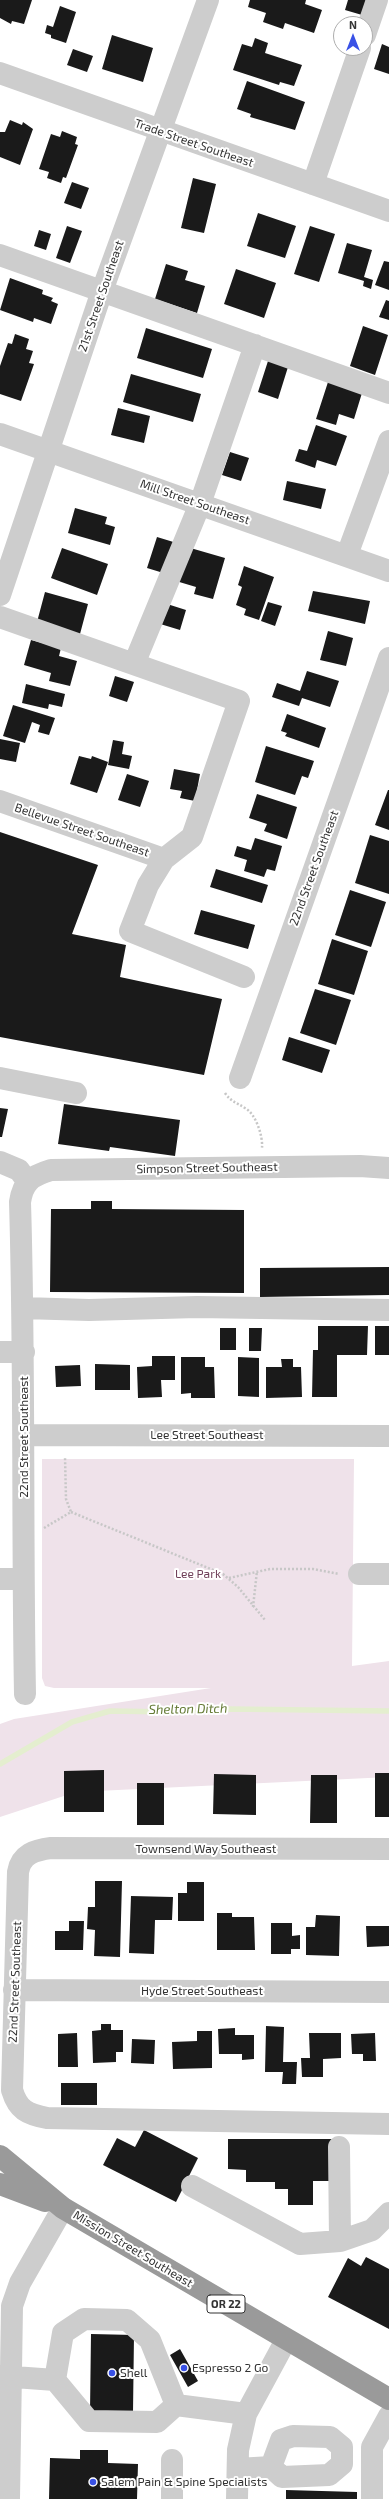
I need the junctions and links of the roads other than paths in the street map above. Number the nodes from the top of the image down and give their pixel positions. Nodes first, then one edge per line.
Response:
1 (208, 0) edge
2 (377, 0) edge
3 (372, 16) edge
4 (357, 56) edge
5 (0, 73) edge
6 (161, 131) junction
7 (312, 184) junction
8 (389, 211) edge
9 (0, 255) edge
10 (102, 291) junction
11 (255, 345) junction
12 (389, 393) edge
13 (0, 434) edge
14 (389, 441) edge
15 (48, 451) junction
16 (200, 504) junction
17 (347, 555) junction
18 (389, 571) edge
19 (0, 595) edge
20 (0, 617) edge
21 (389, 658) edge
22 (134, 664) junction
23 (0, 801) edge
24 (164, 859) junction
25 (244, 977) dead end
26 (0, 1078) edge
27 (240, 1078) road end
28 (76, 1093) dead end
29 (0, 1162) edge
30 (389, 1168) edge
31 (27, 1181) junction
32 (23, 1308) junction
33 (389, 1310) edge
34 (0, 1352) edge
35 (24, 1352) junction
36 (24, 1435) junction
37 (389, 1436) edge
38 (360, 1574) road end
39 (389, 1574) edge
40 (0, 1579) edge
41 (23, 1579) junction
42 (25, 1694) dead end
43 (389, 1849) edge
44 (25, 1856) joint
45 (14, 1990) junction
46 (389, 1992) edge
47 (389, 2124) edge
48 (340, 2147) dead end
49 (0, 2156) edge
50 (0, 2184) edge
51 (192, 2186) dead end
52 (63, 2208) junction
53 (389, 2213) edge
54 (340, 2241) junction
55 (286, 2340) junction
56 (5, 2376) edge
57 (56, 2380) junction
58 (389, 2399) edge
59 (176, 2405) junction
60 (246, 2414) junction
61 (389, 2416) edge
62 (172, 2460) dead end
63 (270, 2467) dead end
64 (238, 2469) junction
65 (9, 2499) edge
66 (172, 2499) edge
67 (237, 2499) edge
68 (372, 2499) edge

1 - 6 street, 21st Street Southeast
2 - 3 street
4 - 7 street
5 - 6 street, Trade Street Southeast
6 - 7 street, Trade Street Southeast
6 - 10 street, 21st Street Southeast
7 - 8 street, Trade Street Southeast
9 - 10 street
10 - 11 street
10 - 15 street, 21st Street Southeast
11 - 12 street
11 - 16 street
13 - 15 street, Mill Street Southeast
14 - 17 street
15 - 16 street, Mill Street Southeast
15 - 19 street, 21st Street Southeast
16 - 17 street, Mill Street Southeast
16 - 22 street
17 - 18 street, Mill Street Southeast
20 - 22 street
21 - 27 street, 22nd Street Southeast
22 - 24 street
23 - 24 street, Bellevue Street Southeast
24 - 25 street
26 - 28 street
29 - 31 street
30 - 31 street, Simpson Street Southeast
31 - 32 street, 22nd Street Southeast
32 - 33 street
32 - 35 street, 22nd Street Southeast
34 - 35 street
35 - 36 street, 22nd Street Southeast
36 - 37 street, Lee Street Southeast
36 - 41 street, 22nd Street Southeast
38 - 39 street
40 - 41 street
41 - 42 street, 22nd Street Southeast
43 - 44 street, Townsend Way Southeast
44 - 45 street, 22nd Street Southeast
45 - 46 street, Hyde Street Southeast
45 - 47 street, 22nd Street Southeast
48 - 54 street
49 - 52 highway, Mission Street Southeast / OR 22
50 - 52 highway, Mission Street Southeast / OR 22
51 - 54 street
52 - 55 highway, Mission Street Southeast / OR 22
52 - 56 street
53 - 54 street
55 - 58 highway, Mission Street Southeast / OR 22
55 - 60 street
56 - 57 street
56 - 65 street
57 - 59 street
57 - 59 street
59 - 60 street
60 - 64 street
61 - 68 street
62 - 66 street
63 - 64 street
64 - 67 street

